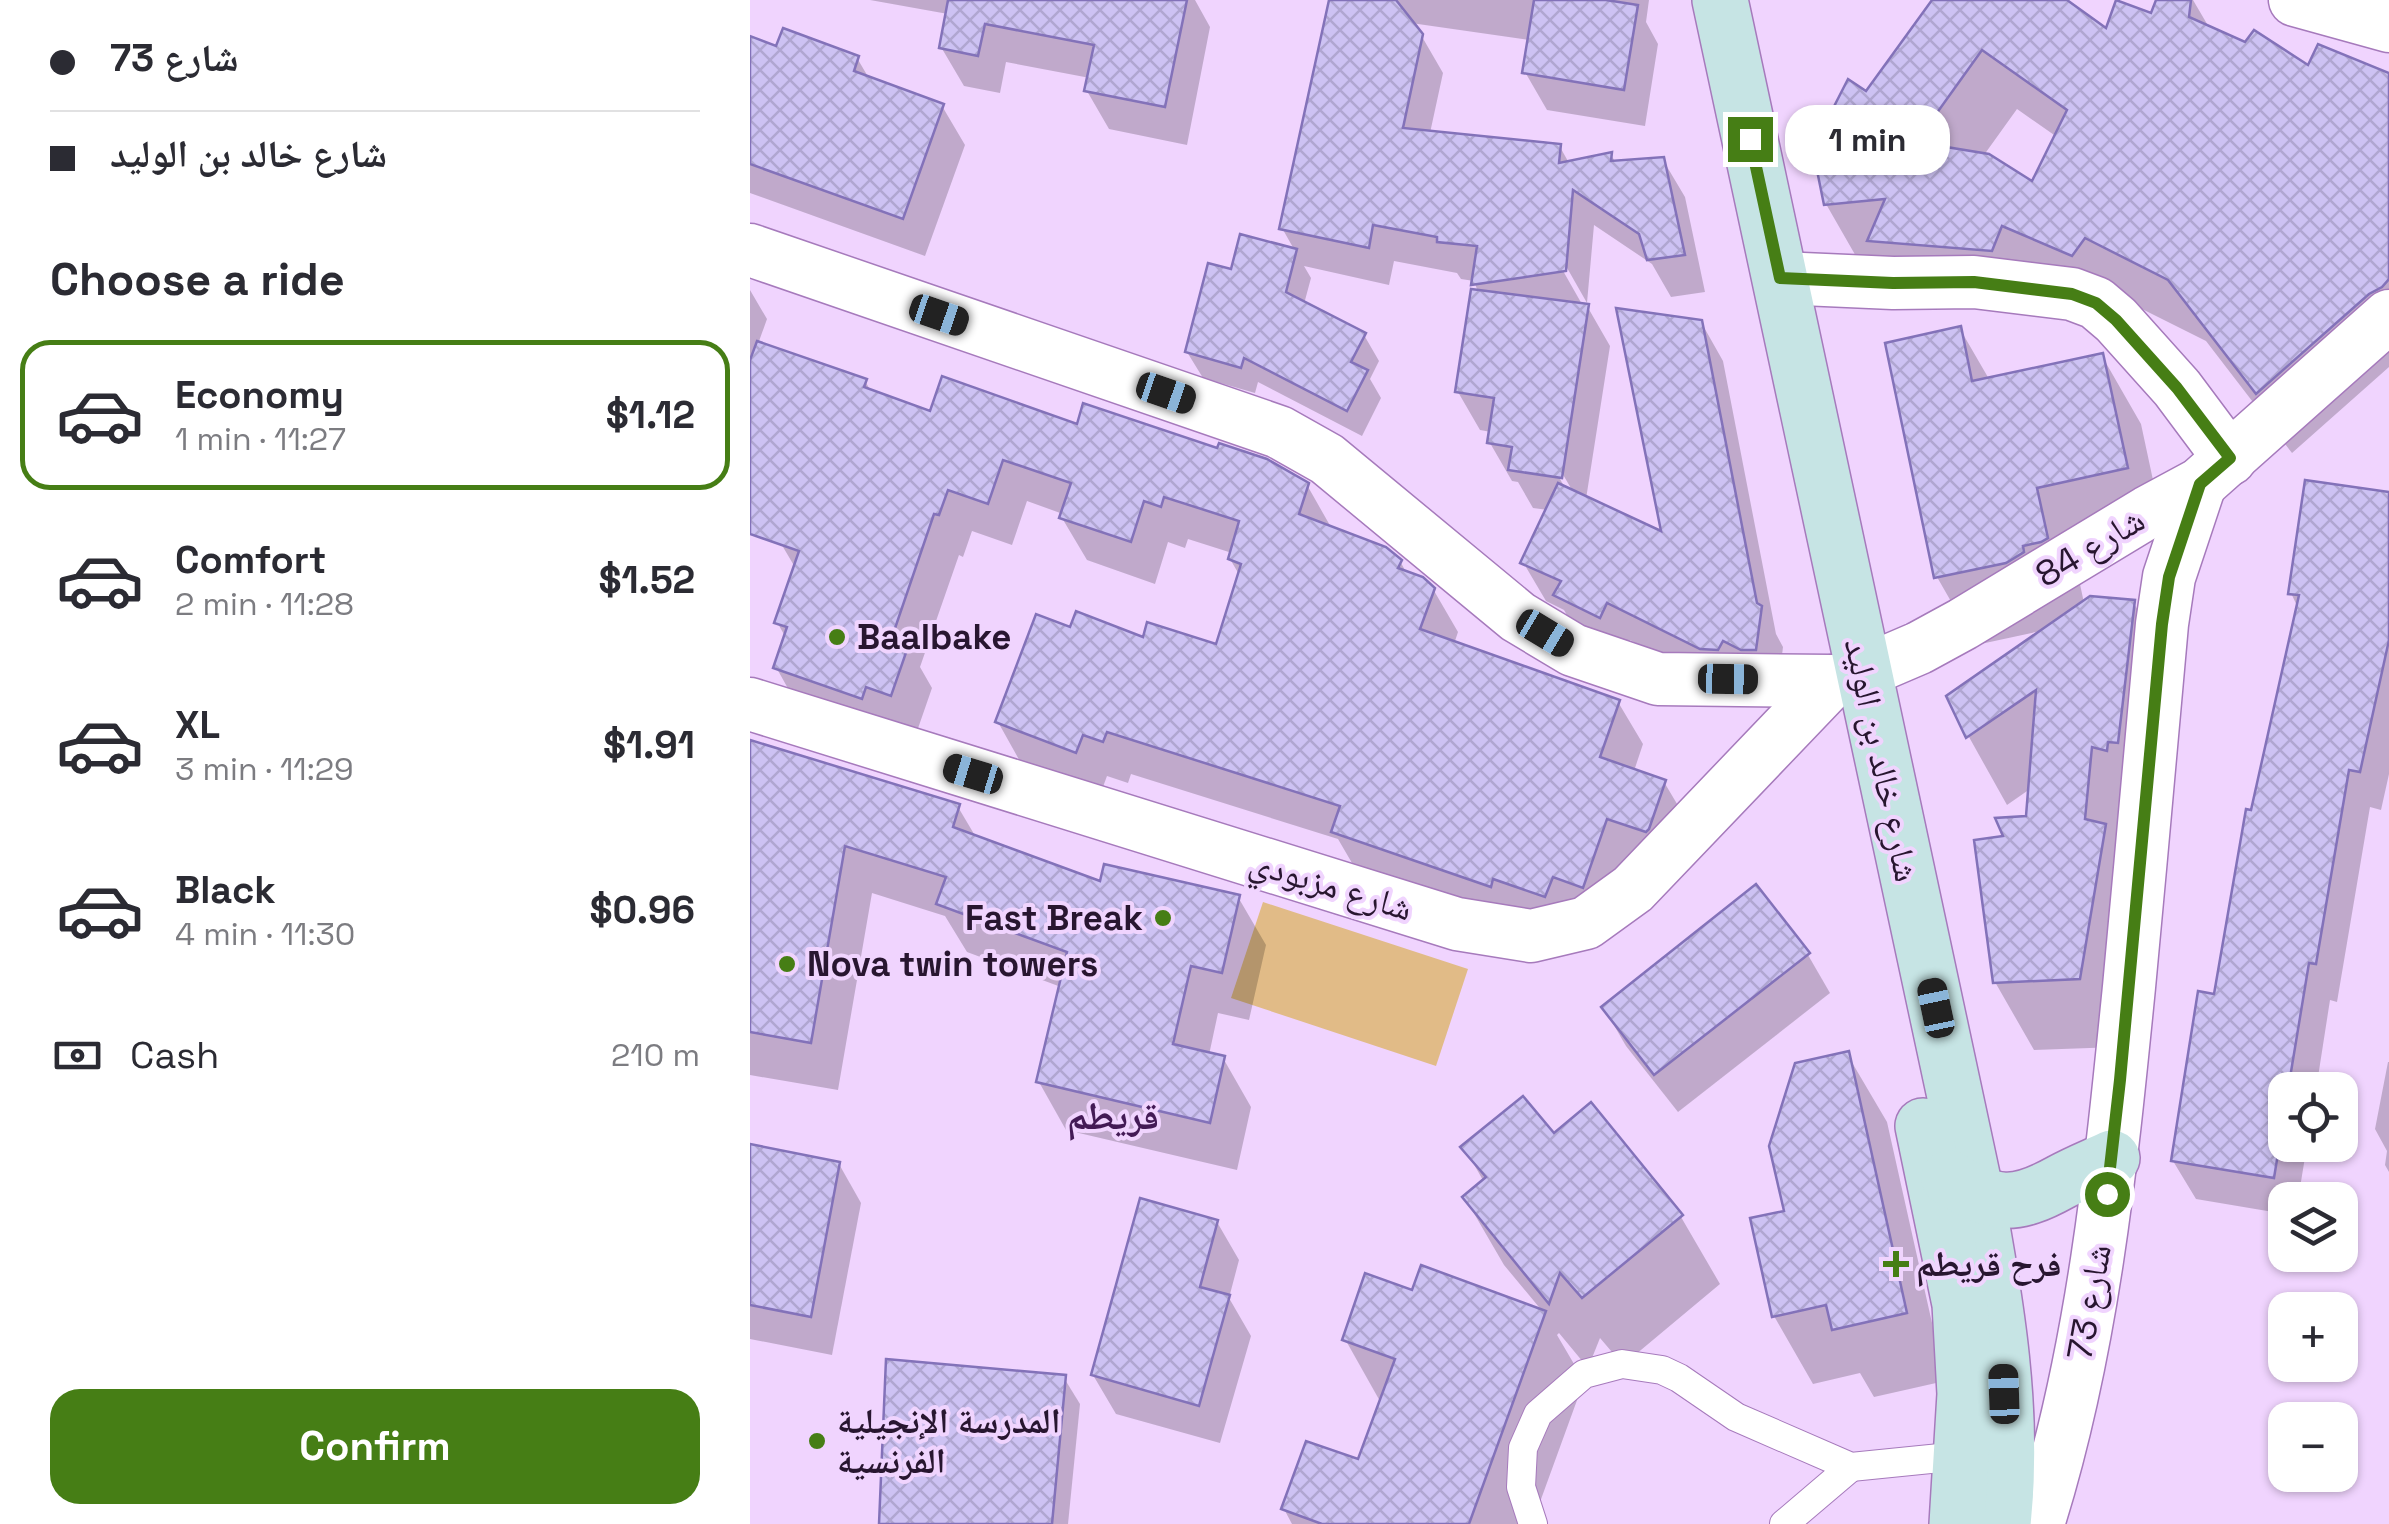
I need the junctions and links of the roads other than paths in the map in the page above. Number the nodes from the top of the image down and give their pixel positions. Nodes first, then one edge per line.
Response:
1 (1684, 0) edge
2 (1720, 0) edge
3 (2295, 0) edge
4 (2389, 26) edge
5 (750, 250) edge
6 (1780, 278) junction
7 (2389, 316) edge
8 (2215, 471) junction
9 (1847, 676) junction
10 (750, 704) edge
11 (2112, 1158) junction
12 (1930, 1164) junction
13 (1976, 1194) junction
14 (1985, 1455) junction
15 (1852, 1466) junction
16 (1533, 1524) edge
17 (1784, 1524) edge
18 (1957, 1524) edge
19 (2003, 1524) edge
20 (2038, 1524) edge

1 - 9 main road, شارع خالد بن الوليد
2 - 6 main road, شارع خالد بن الوليد
3 - 4 street
5 - 9 street
6 - 8 street
6 - 9 main road, شارع خالد بن الوليد
7 - 8 street, شارع 84
8 - 9 street, شارع 84
8 - 11 street, شارع 73
9 - 10 street, شارع مزبودي
9 - 12 main road, شارع خالد بن الوليد
9 - 13 main road, شارع خالد بن الوليد
11 - 13 main road
11 - 20 street, شارع 73
12 - 13 main road
12 - 14 main road, شارع خالد بن الوليد
13 - 14 main road, شارع خالد بن الوليد
14 - 15 lane
14 - 18 main road, شارع خالد بن الوليد
14 - 19 main road, شارع خالد بن الوليد
15 - 16 lane
15 - 17 lane

